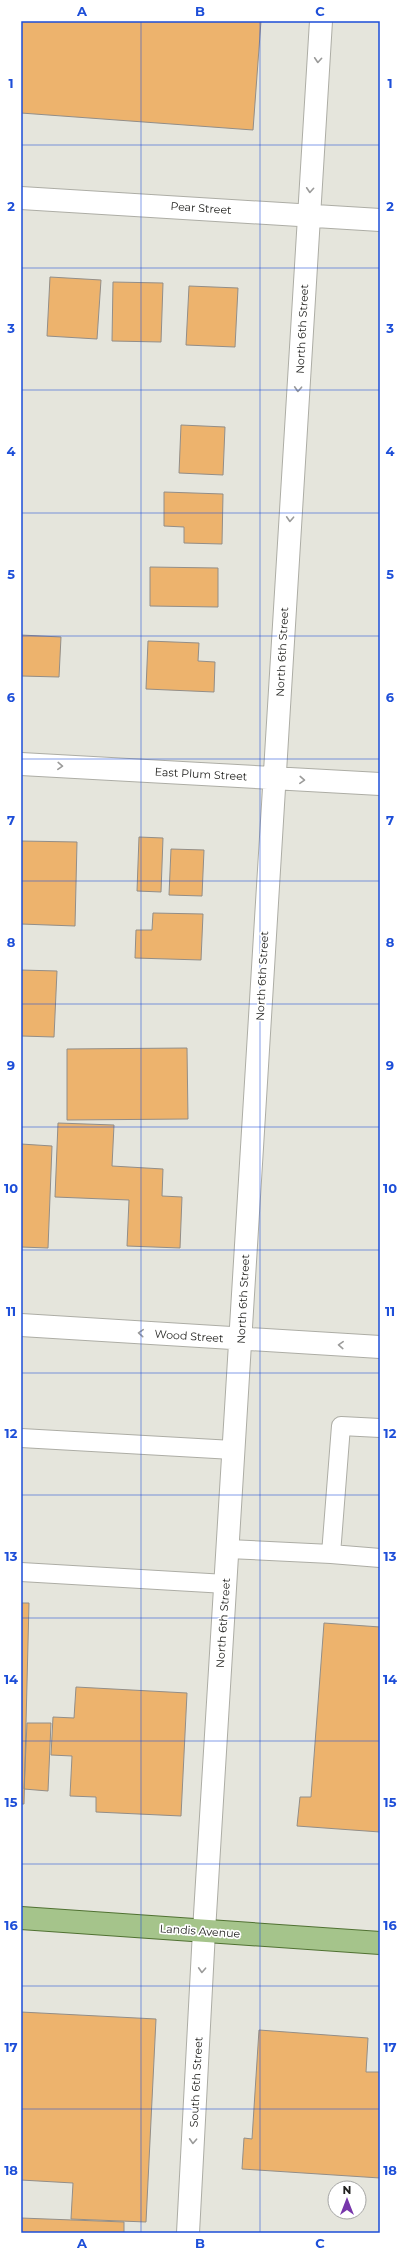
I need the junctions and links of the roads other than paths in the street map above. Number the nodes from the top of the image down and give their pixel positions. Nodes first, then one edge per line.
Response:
1 (321, 21) edge
2 (21, 198) edge
3 (309, 215) junction
4 (380, 220) edge
5 (21, 764) edge
6 (274, 778) junction
7 (380, 784) edge
8 (21, 1325) edge
9 (240, 1339) junction
10 (380, 1347) edge
11 (380, 1428) edge
12 (21, 1438) edge
13 (233, 1450) junction
14 (228, 1549) junction
15 (331, 1554) junction
16 (380, 1558) edge
17 (21, 1572) edge
18 (226, 1584) junction
19 (21, 1918) edge
20 (204, 1931) junction
21 (380, 1943) edge
22 (188, 2233) edge

1 -> 3 street, North 6th Street
2 - 3 street, Pear Street
3 - 4 street, Pear Street
3 -> 6 street, North 6th Street
5 -> 6 street, East Plum Street
6 -> 7 street, East Plum Street
6 - 9 street, North 6th Street
9 -> 8 street, Wood Street
10 -> 9 street, Wood Street
9 - 13 street, North 6th Street
11 - 15 lane
12 - 13 lane
13 - 14 street, North 6th Street
14 - 15 lane
14 - 18 street, North 6th Street
15 - 16 lane
17 - 18 lane
18 - 20 street, North 6th Street
19 - 20 main road, Landis Avenue
20 - 21 main road, Landis Avenue
20 -> 22 street, South 6th Street

